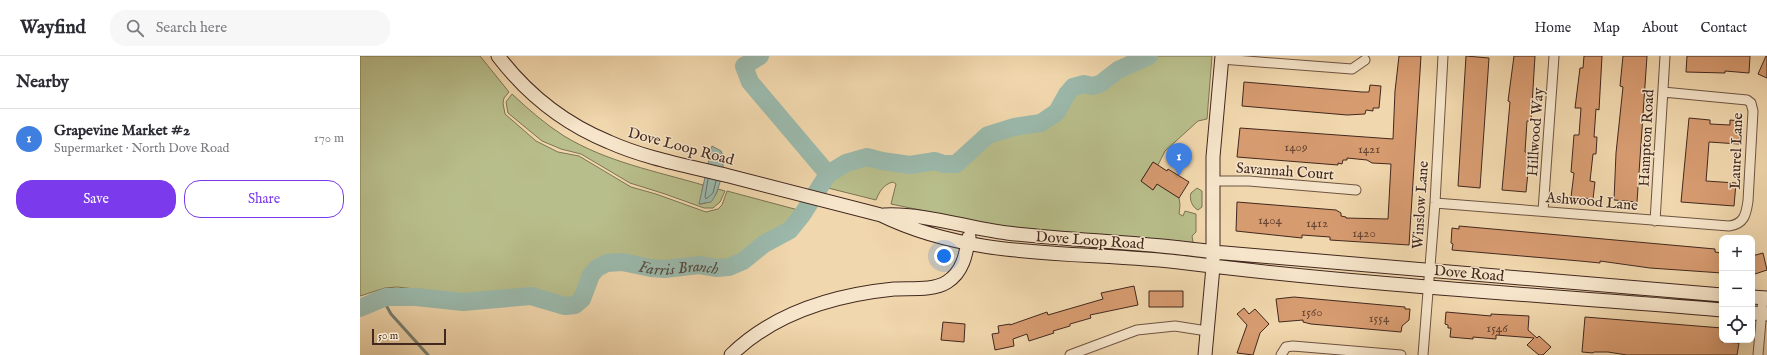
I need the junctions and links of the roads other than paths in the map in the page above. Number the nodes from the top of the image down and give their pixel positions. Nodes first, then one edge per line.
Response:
1 (498, 56) edge
2 (1443, 56) edge
3 (1554, 56) edge
4 (1665, 56) edge
5 (1222, 57) edge
6 (1365, 60) dead end
7 (1663, 92) junction
8 (1213, 181) junction
9 (1356, 190) dead end
10 (1435, 203) junction
11 (1543, 211) junction
12 (882, 215) junction
13 (1744, 218) joint
14 (1656, 221) junction
15 (971, 227) junction
16 (968, 244) junction
17 (1213, 252) junction
18 (1213, 267) junction
19 (1429, 271) junction
20 (1429, 286) junction
21 (1719, 294) edge
22 (1761, 298) edge
23 (1719, 310) edge
24 (1760, 313) edge
25 (1207, 331) junction
26 (731, 355) edge
27 (1070, 355) edge
28 (1205, 355) edge
29 (1281, 355) edge
30 (1397, 355) edge
31 (1401, 355) edge
32 (1423, 355) edge
33 (1758, 355) edge

1 - 12 main road, Dove Loop Road
2 - 10 street, Winslow Lane
3 - 11 street, Hillwood Way
4 - 7 street, Hampton Road
5 - 6 street
5 - 8 main road
7 - 13 street, Laurel Lane
7 - 14 street, Hampton Road
8 - 9 street, Savannah Court
8 - 17 main road
10 - 11 street, Ashwood Lane
10 - 19 street, Winslow Lane
11 - 14 street, Ashwood Lane
12 - 15 main road, Dove Loop Road
12 - 16 main road, Dove Loop Road
13 - 14 street, Ashwood Lane
15 - 16 main road
15 - 17 main road, Dove Loop Road
16 - 18 main road, Dove Loop Road
16 - 26 main road
17 - 18 main road
17 - 19 main road, Dove Road
18 - 20 main road, Dove Road
18 - 25 main road
19 - 20 street, Winslow Lane
19 - 21 main road, Dove Road
20 - 23 main road, Dove Road
20 - 32 street, Winslow Lane
22 - 24 street
24 - 33 street
25 - 27 street
25 - 28 main road
29 - 30 street
30 - 31 street

